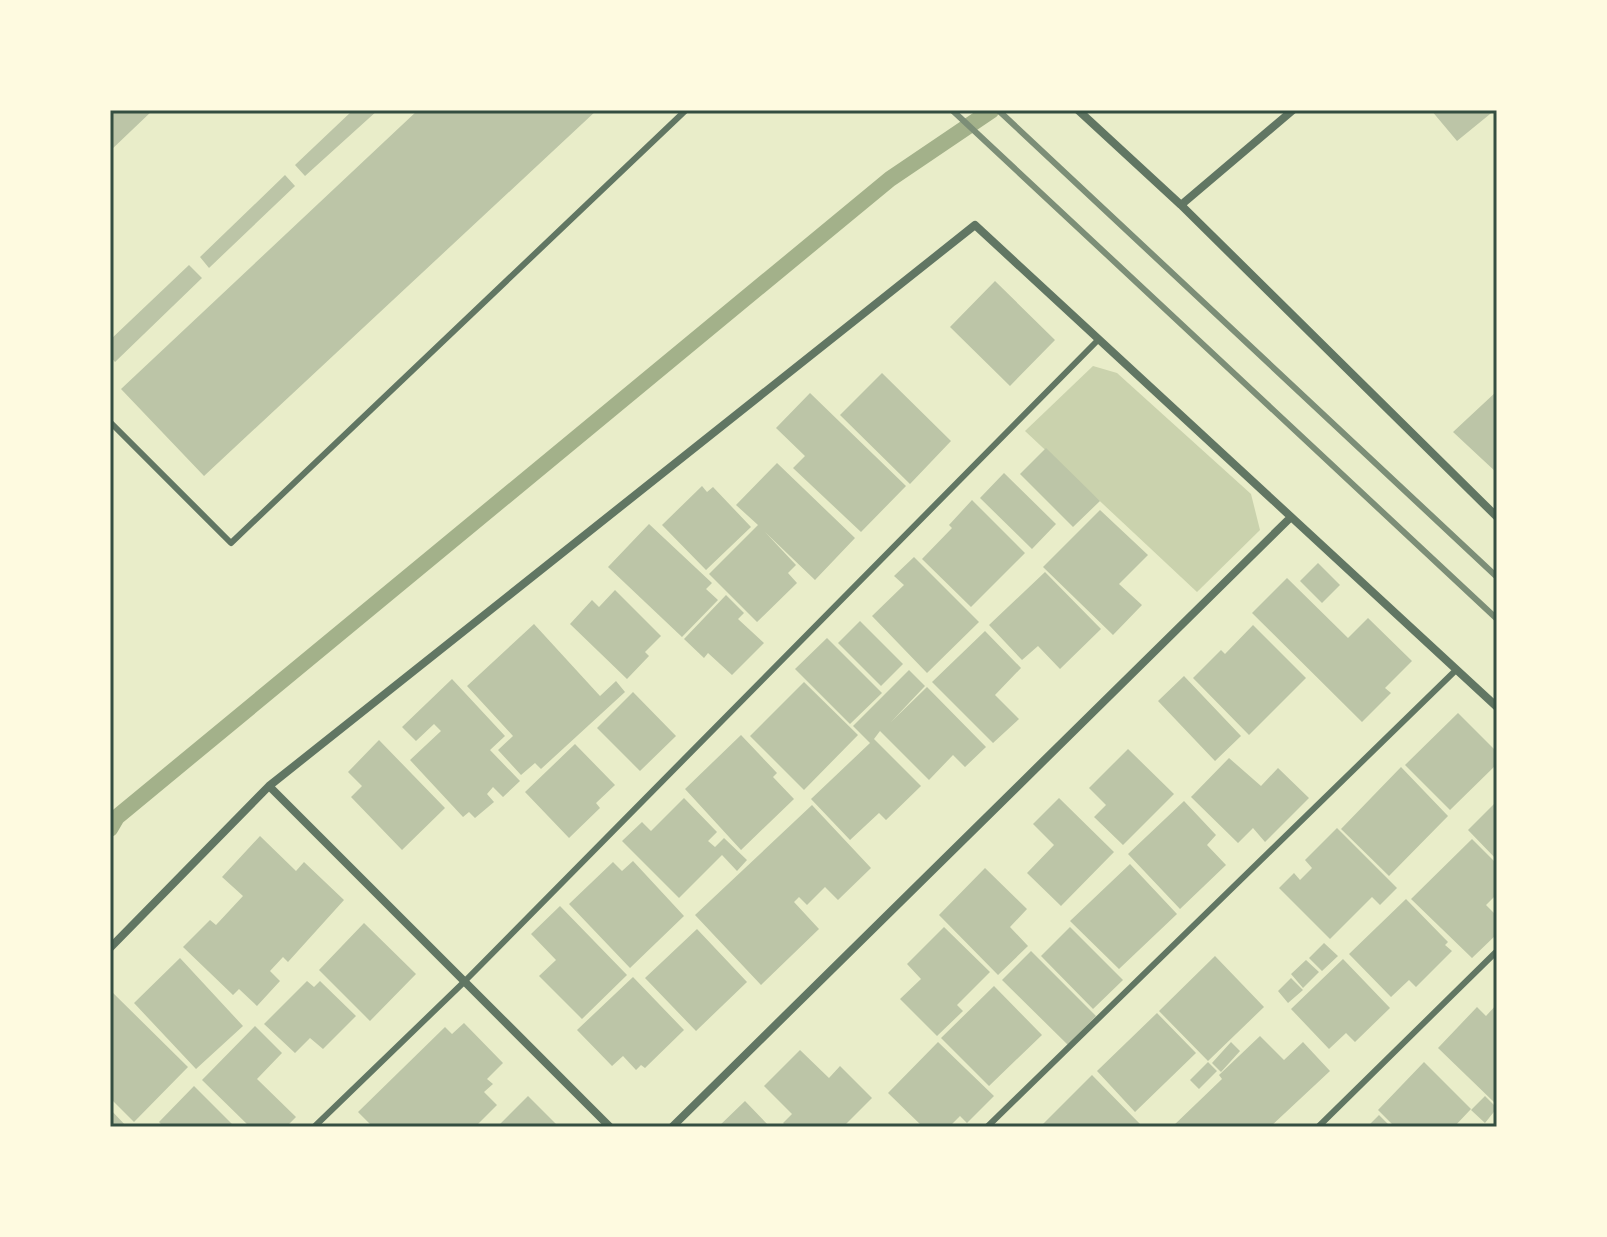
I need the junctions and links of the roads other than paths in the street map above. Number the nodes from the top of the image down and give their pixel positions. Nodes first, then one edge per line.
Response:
1 (686, 110) edge
2 (1078, 110) edge
3 (1293, 110) edge
4 (1181, 205) junction
5 (1098, 340) junction
6 (110, 422) edge
7 (1497, 517) edge
8 (1289, 519) junction
9 (1456, 670) junction
10 (1497, 707) edge
11 (269, 786) junction
12 (110, 948) edge
13 (1497, 951) edge
14 (464, 982) junction
15 (314, 1127) edge
16 (610, 1127) edge
17 (672, 1127) edge
18 (987, 1127) edge
19 (1318, 1127) edge

1 - 6 lane
2 - 4 street
3 - 4 street
4 - 7 street
5 - 8 street
5 - 11 street
5 - 14 lane
8 - 9 street
8 - 17 street
9 - 10 street
9 - 18 lane
11 - 12 street
11 - 14 street
13 - 19 lane
14 - 15 lane
14 - 16 street

